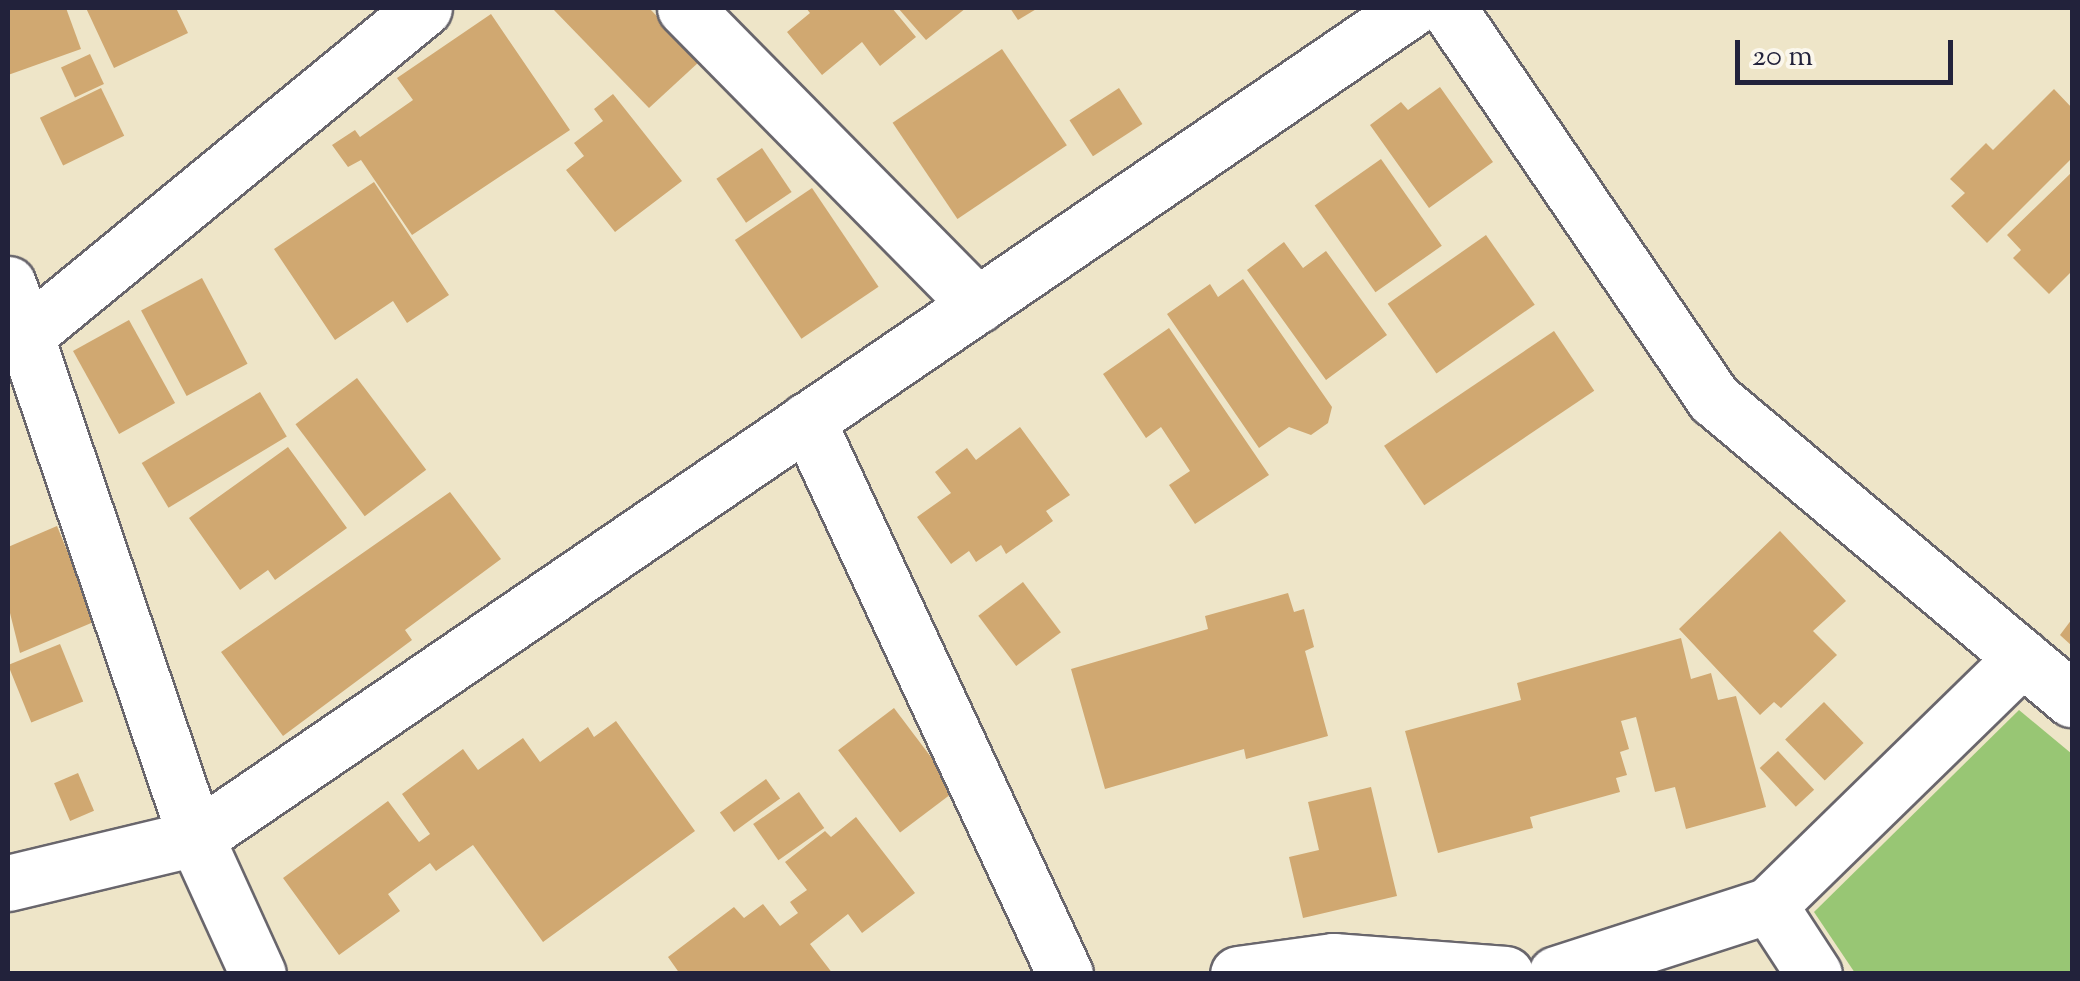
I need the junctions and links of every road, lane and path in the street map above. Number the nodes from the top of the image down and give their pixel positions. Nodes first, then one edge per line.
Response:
1 (424, 8) edge
2 (685, 8) edge
3 (1412, 8) edge
4 (1448, 8) edge
5 (8, 284) edge
6 (978, 305) junction
7 (26, 335) junction
8 (807, 420) junction
9 (2022, 658) junction
10 (2072, 699) edge
11 (196, 838) junction
12 (8, 883) edge
13 (1768, 905) junction
14 (258, 974) edge
15 (1065, 974) edge
16 (1238, 974) edge
17 (1506, 974) edge
18 (1556, 974) edge
19 (1814, 974) edge

1 - 7 street
2 - 6 street
3 - 6 street
4 - 9 street
5 - 7 street
6 - 8 street
7 - 11 street
8 - 11 street
8 - 15 street
9 - 10 street
9 - 13 street
11 - 12 street
11 - 14 street
13 - 18 street
13 - 19 street
16 - 17 street

